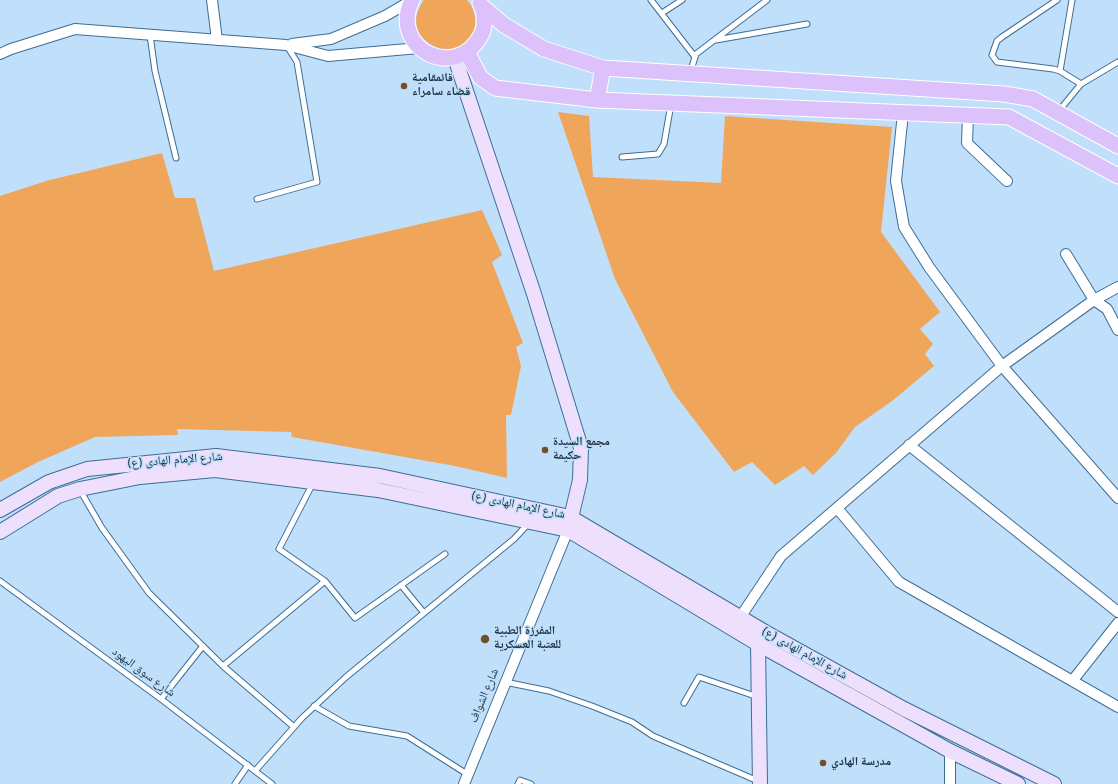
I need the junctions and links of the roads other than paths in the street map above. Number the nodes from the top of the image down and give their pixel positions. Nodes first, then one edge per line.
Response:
1 (212, 0) edge
2 (411, 0) edge
3 (651, 0) edge
4 (682, 0) edge
5 (767, 0) edge
6 (1057, 0) edge
7 (1072, 0) edge
8 (481, 3) edge
9 (662, 13) junction
10 (807, 24) dead end
11 (150, 35) junction
12 (217, 40) junction
13 (715, 40) junction
14 (286, 45) junction
15 (419, 48) junction
16 (0, 54) edge
17 (461, 55) junction
18 (694, 57) junction
19 (1118, 62) edge
20 (603, 68) junction
21 (1060, 71) junction
22 (690, 74) junction
23 (1081, 84) junction
24 (598, 100) junction
25 (671, 103) junction
26 (1057, 112) junction
27 (903, 113) junction
28 (968, 116) junction
29 (1118, 146) edge
30 (176, 158) dead end
31 (622, 158) dead end
32 (1118, 176) edge
33 (1007, 181) dead end
34 (257, 199) dead end
35 (1066, 254) dead end
36 (1118, 287) edge
37 (1094, 300) junction
38 (1118, 330) edge
39 (1002, 366) junction
40 (909, 445) junction
41 (314, 481) junction
42 (80, 489) junction
43 (1118, 498) edge
44 (837, 508) junction
45 (0, 510) edge
46 (530, 522) junction
47 (569, 524) junction
48 (0, 532) edge
49 (445, 554) dead end
50 (0, 581) edge
51 (325, 581) junction
52 (401, 585) junction
53 (1118, 612) edge
54 (424, 613) junction
55 (737, 623) junction
56 (1118, 623) edge
57 (761, 638) junction
58 (203, 646) junction
59 (223, 666) junction
60 (1073, 680) junction
61 (505, 682) junction
62 (759, 698) junction
63 (161, 699) junction
64 (684, 703) dead end
65 (314, 706) junction
66 (1118, 707) edge
67 (294, 727) junction
68 (950, 751) junction
69 (248, 766) junction
70 (255, 771) junction
71 (466, 779) edge
72 (760, 783) edge
73 (235, 784) edge
74 (272, 784) edge
75 (518, 784) edge
76 (531, 784) edge
77 (950, 784) edge
78 (1018, 784) edge
79 (1054, 784) edge

1 - 12 street
2 - 14 street
2 - 15 main road
3 - 9 lane
4 - 9 lane
5 - 13 lane
6 - 21 lane
7 - 21 lane
8 - 17 main road
8 - 20 main road
9 - 18 lane
10 - 13 lane
11 - 12 street
11 - 16 street
11 - 30 lane
12 - 14 street
13 - 18 lane
14 - 15 street
14 - 34 lane
15 - 17 main road
17 - 24 main road
17 - 47 main road
18 - 22 lane
19 - 23 lane
20 - 22 main road
20 - 24 main road
21 - 23 lane
22 - 26 main road
23 - 26 lane
24 - 25 main road
25 - 27 main road
25 - 31 lane
26 - 29 main road
27 - 28 main road
27 - 39 street
28 - 32 main road
28 - 33 street
35 - 37 street
36 - 37 street
37 - 38 street
37 - 39 street
39 - 40 street
39 - 43 street
40 - 44 street
40 - 53 street
41 - 42 main road, شارع الإمام الهادی (ع)
41 - 46 main road, شارع الإمام الهادی (ع)
41 - 51 lane
42 - 48 main road, شارع الإمام الهادی (ع)
42 - 58 lane
44 - 55 street
44 - 60 street
45 - 47 main road, شارع الإمام الهادی (ع)
46 - 47 main road, شارع الإمام الهادی (ع)
46 - 54 lane
47 - 55 main road, شارع الإمام الهادی (ع)
47 - 61 street, شارع الشواف
49 - 52 lane
50 - 63 lane, شارع سوق اليهود
51 - 52 lane
51 - 59 lane
52 - 54 lane
54 - 65 lane
55 - 57 main road, شارع الإمام الهادی (ع)
56 - 60 street
57 - 62 main road
57 - 68 main road, شارع الإمام الهادی (ع)
57 - 79 main road, شارع الإمام الهادی (ع)
58 - 59 lane
58 - 63 lane
59 - 67 lane
60 - 66 street
61 - 71 street, شارع الشواف
61 - 72 lane
62 - 64 lane
62 - 72 main road
63 - 69 lane, شارع سوق اليهود
65 - 67 lane
65 - 71 lane
67 - 70 lane
68 - 77 street
68 - 78 main road, شارع الإمام الهادی (ع)
69 - 70 lane, شارع سوق اليهود
69 - 73 lane
70 - 74 lane, شارع سوق اليهود
75 - 76 lane

